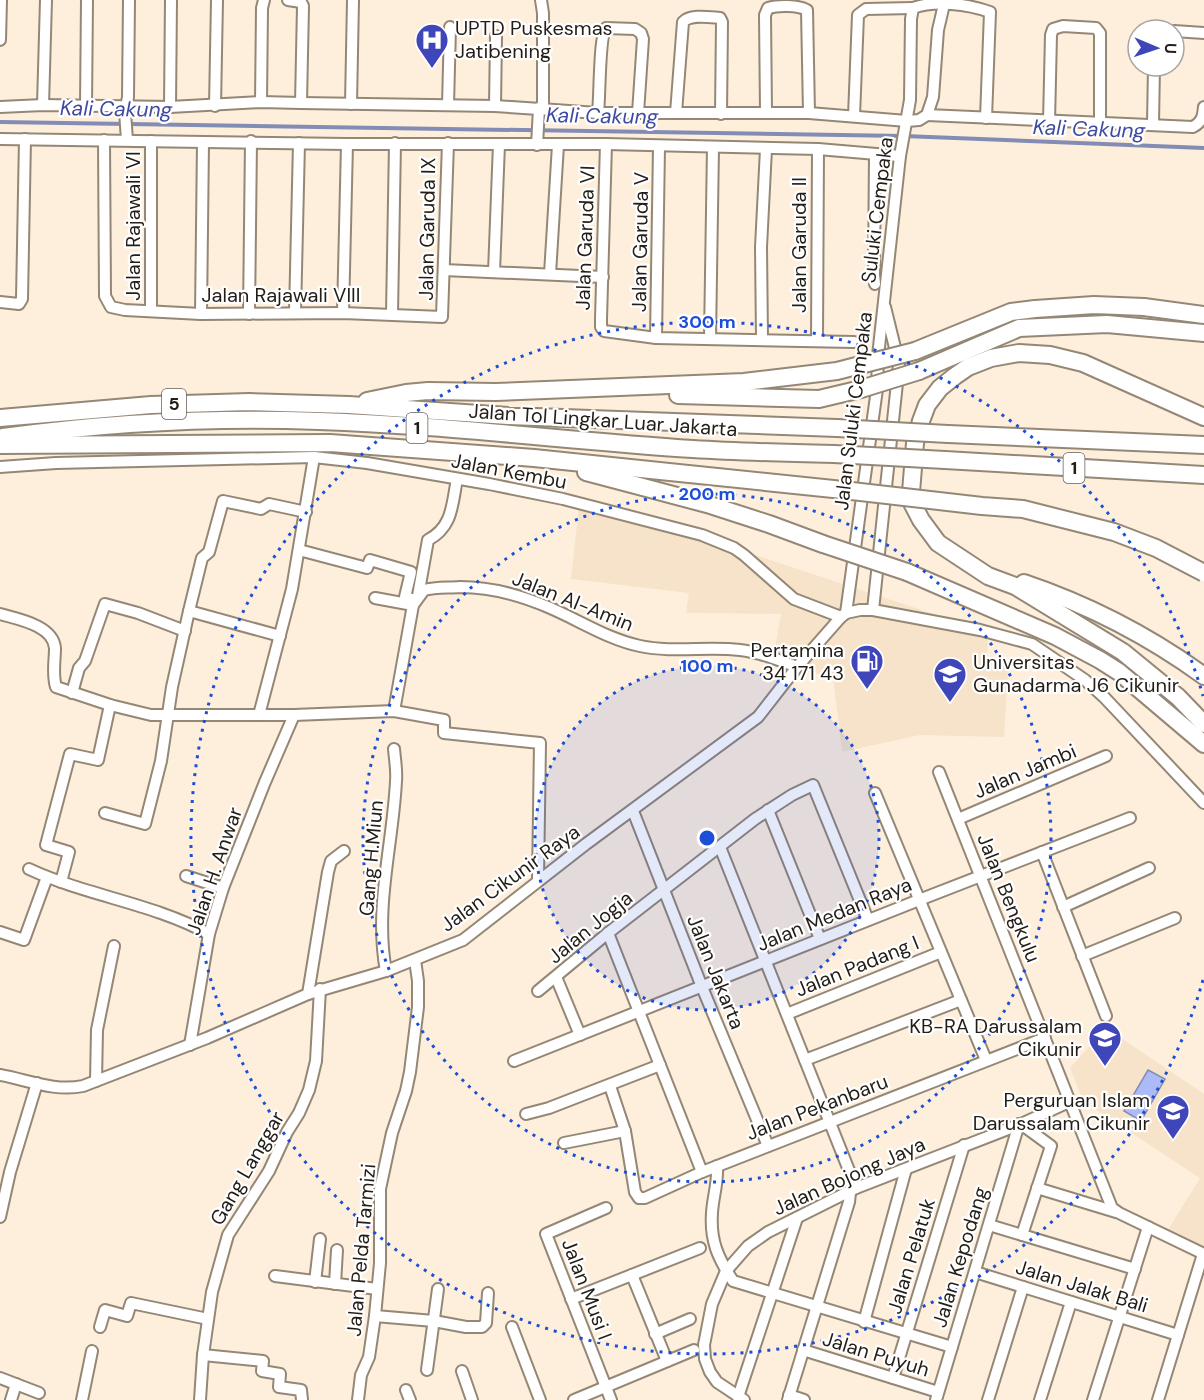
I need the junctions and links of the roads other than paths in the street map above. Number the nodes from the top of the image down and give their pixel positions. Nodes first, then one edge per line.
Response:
1 (1, 0) edge
2 (46, 0) edge
3 (87, 0) edge
4 (129, 0) edge
5 (171, 0) edge
6 (216, 0) edge
7 (264, 0) edge
8 (288, 0) edge
9 (353, 0) edge
10 (541, 0) edge
11 (944, 2) edge
12 (914, 8) junction
13 (450, 27) dead end
14 (1186, 32) edge
15 (1204, 33) edge
16 (496, 36) dead end
17 (0, 40) edge
18 (1154, 78) edge
19 (170, 102) junction
20 (261, 102) junction
21 (301, 103) junction
22 (351, 104) junction
23 (44, 105) junction
24 (448, 105) junction
25 (86, 106) junction
26 (215, 106) junction
27 (495, 106) junction
28 (0, 107) edge
29 (1204, 107) edge
30 (541, 108) junction
31 (126, 109) junction
32 (766, 112) junction
33 (598, 113) junction
34 (638, 113) junction
35 (676, 113) junction
36 (808, 113) junction
37 (720, 114) junction
38 (927, 115) junction
39 (854, 116) junction
40 (986, 118) junction
41 (1049, 122) junction
42 (1100, 123) junction
43 (1153, 124) junction
44 (906, 125) junction
45 (126, 136) junction
46 (0, 139) edge
47 (25, 139) junction
48 (104, 140) junction
49 (537, 140) junction
50 (151, 141) junction
51 (251, 141) junction
52 (203, 142) junction
53 (448, 142) junction
54 (299, 143) junction
55 (395, 143) junction
56 (347, 144) junction
57 (499, 144) junction
58 (606, 144) junction
59 (558, 145) junction
60 (659, 147) junction
61 (712, 147) junction
62 (766, 149) junction
63 (818, 149) junction
64 (875, 155) junction
65 (900, 156) junction
66 (444, 270) junction
67 (494, 272) junction
68 (550, 274) junction
69 (603, 277) junction
70 (875, 284) dead end
71 (0, 302) edge
72 (884, 304) junction
73 (151, 311) junction
74 (295, 313) junction
75 (343, 313) junction
76 (201, 314) junction
77 (249, 314) junction
78 (392, 314) junction
79 (1204, 315) edge
80 (443, 316) joint
81 (1132, 325) junction
82 (1204, 333) edge
83 (656, 338) junction
84 (710, 339) junction
85 (762, 339) junction
86 (817, 341) junction
87 (854, 342) dead end
88 (1204, 346) edge
89 (596, 388) junction
90 (898, 388) junction
91 (869, 389) junction
92 (349, 405) junction
93 (1204, 417) edge
94 (0, 418) edge
95 (0, 437) edge
96 (0, 445) edge
97 (1204, 445) edge
98 (314, 457) junction
99 (534, 458) junction
100 (0, 467) edge
101 (1204, 476) edge
102 (457, 479) junction
103 (306, 512) junction
104 (299, 550) junction
105 (1204, 573) edge
106 (1015, 586) junction
107 (375, 598) dead end
108 (415, 601) junction
109 (873, 610) junction
110 (189, 611) junction
111 (0, 614) edge
112 (843, 615) junction
113 (185, 631) junction
114 (280, 636) junction
115 (797, 667) junction
116 (1204, 676) edge
117 (72, 693) junction
118 (110, 705) junction
119 (394, 711) junction
120 (259, 715) junction
121 (294, 715) junction
122 (169, 716) junction
123 (1204, 724) edge
124 (1204, 744) edge
125 (394, 749) dead end
126 (1106, 756) dead end
127 (939, 772) dead end
128 (875, 793) dead end
129 (1204, 803) edge
130 (768, 810) junction
131 (633, 811) junction
132 (105, 813) dead end
133 (1130, 818) dead end
134 (958, 819) junction
135 (720, 847) junction
136 (344, 851) dead end
137 (1042, 852) junction
138 (29, 868) dead end
139 (1149, 868) dead end
140 (186, 876) dead end
141 (980, 876) junction
142 (47, 877) junction
143 (538, 880) junction
144 (61, 882) junction
145 (224, 888) junction
146 (664, 890) junction
147 (919, 900) junction
148 (1063, 907) junction
149 (1175, 918) dead end
150 (868, 920) junction
151 (0, 932) edge
152 (608, 933) junction
153 (209, 934) junction
154 (820, 939) junction
155 (114, 946) dead end
156 (941, 952) junction
157 (1082, 956) junction
158 (415, 960) junction
159 (766, 961) junction
160 (386, 971) junction
161 (556, 977) junction
162 (702, 987) junction
163 (320, 989) junction
164 (538, 991) dead end
165 (308, 994) junction
166 (961, 1000) junction
167 (639, 1012) junction
168 (787, 1014) junction
169 (1106, 1016) dead end
170 (580, 1035) junction
171 (1045, 1038) junction
172 (190, 1045) junction
173 (805, 1060) junction
174 (986, 1060) junction
175 (514, 1061) dead end
176 (660, 1065) junction
177 (0, 1075) edge
178 (96, 1081) junction
179 (37, 1083) junction
180 (610, 1086) junction
181 (1069, 1102) junction
182 (526, 1114) dead end
183 (830, 1122) junction
184 (1020, 1124) junction
185 (625, 1131) junction
186 (564, 1143) dead end
187 (964, 1145) junction
188 (768, 1146) junction
189 (717, 1166) junction
190 (906, 1170) junction
191 (702, 1172) junction
192 (1037, 1188) junction
193 (853, 1191) junction
194 (606, 1208) dead end
195 (1119, 1213) junction
196 (0, 1217) edge
197 (797, 1218) junction
198 (989, 1225) junction
199 (1148, 1227) junction
200 (1022, 1235) junction
201 (320, 1239) dead end
202 (700, 1248) dead end
203 (337, 1250) dead end
204 (1203, 1254) edge
205 (1135, 1269) junction
206 (726, 1271) junction
207 (975, 1272) junction
208 (632, 1275) junction
209 (275, 1276) dead end
210 (315, 1282) junction
211 (335, 1284) junction
212 (1023, 1287) junction
213 (377, 1289) junction
214 (438, 1289) dead end
215 (488, 1293) dead end
216 (772, 1294) junction
217 (571, 1299) junction
218 (1071, 1302) junction
219 (816, 1307) junction
220 (375, 1316) junction
221 (1120, 1317) junction
222 (208, 1319) junction
223 (690, 1319) dead end
224 (434, 1321) junction
225 (864, 1322) junction
226 (100, 1327) dead end
227 (512, 1327) dead end
228 (656, 1334) junction
229 (906, 1334) junction
230 (1178, 1335) junction
231 (952, 1347) junction
232 (694, 1350) dead end
233 (803, 1350) junction
234 (92, 1351) dead end
235 (203, 1355) junction
236 (667, 1361) junction
237 (427, 1371) dead end
238 (462, 1371) dead end
239 (0, 1378) edge
240 (893, 1378) junction
241 (16, 1384) junction
242 (606, 1386) junction
243 (39, 1393) dead end
244 (937, 1396) edge
245 (788, 1398) edge
246 (742, 1399) edge
247 (10, 1400) edge
248 (82, 1400) edge
249 (201, 1400) edge
250 (302, 1400) edge
251 (358, 1400) edge
252 (472, 1400) edge
253 (540, 1400) edge
254 (574, 1400) edge
255 (611, 1400) edge
256 (804, 1400) edge
257 (988, 1400) edge
258 (1040, 1400) edge
259 (1093, 1400) edge
260 (1158, 1400) edge

1 - 17 street
2 - 23 street
3 - 25 street
4 - 31 street
5 - 19 street
6 - 26 street
7 - 20 street
8 - 21 street
9 - 22 street
10 - 30 street
11 - 12 street
11 - 38 street
11 - 40 street
12 - 39 street
12 - 44 street, Suluki Cempaka
13 - 24 street
14 - 15 street
16 - 27 street
18 - 43 street
19 - 26 street
19 - 31 street
20 - 21 street
20 - 26 street
21 - 22 street
22 - 24 street
23 - 25 street
23 - 28 street
24 - 27 street
25 - 31 street
27 - 30 street
29 - 43 street, Suluki Cempaka
30 - 33 street
30 - 49 street
31 - 45 street
32 - 36 street
32 - 36 street
32 - 37 street
33 - 34 street
33 - 34 street
34 - 35 street
35 - 37 street
35 - 37 street
36 - 39 street
38 - 40 street, Suluki Cempaka
38 - 44 street, Suluki Cempaka
39 - 44 street
40 - 41 street, Suluki Cempaka
41 - 42 street, Suluki Cempaka
41 - 42 street
42 - 43 street, Suluki Cempaka
44 - 65 street, Suluki Cempaka
45 - 48 street
45 - 50 street
46 - 47 street
47 - 48 street
47 - 71 street
48 - 73 street, Jalan Rajawali VIII
49 - 57 street
49 - 59 street
50 - 52 street
50 - 73 street, Jalan Rajawali VI
51 - 52 street
51 - 54 street
51 - 77 street
52 - 76 street
53 - 55 street
53 - 57 street
53 - 66 street, Jalan Garuda IX
54 - 56 street
54 - 74 street
55 - 56 street
55 - 78 street
56 - 75 street
57 - 67 street
58 - 59 street
58 - 60 street
58 - 69 street, Jalan Garuda VI
59 - 68 street
60 - 61 street
60 - 83 street, Jalan Garuda V
61 - 62 street
61 - 84 street
62 - 63 street
62 - 85 street
63 - 64 street
63 - 86 street, Jalan Garuda II
64 - 65 street
64 - 70 street
65 - 72 street, Suluki Cempaka
66 - 67 street
66 - 80 street, Jalan Garuda IX
67 - 68 street
68 - 69 street
69 - 83 street, Jalan Garuda VI
72 - 90 street, Jalan Suluki Cempaka
72 - 91 street, Jalan Suluki Cempaka
73 - 76 street, Jalan Rajawali VIII
74 - 75 street, Jalan Rajawali VIII
74 - 77 street, Jalan Rajawali VIII
75 - 78 street, Jalan Rajawali VIII
76 - 77 street, Jalan Rajawali VIII
78 - 80 street, Jalan Rajawali VIII
79 - 89 highway, bridge
81 - 82 highway
81 - 88 highway
81 - 91 highway, bridge
83 - 84 street
84 - 85 street
85 - 86 street
86 - 87 street
89 - 91 highway
89 - 92 highway
90 - 91 street
90 - 109 street, Jalan Suluki Cempaka
91 - 112 street, Jalan Suluki Cempaka
92 - 94 highway, Jalan Tol Lingkar Luar Jakarta / 5
92 - 97 highway, Jalan Tol Lingkar Luar Jakarta / 1, bridge
93 - 106 highway
95 - 101 highway, Jalan Tol Lingkar Luar Jakarta / 1, bridge
96 - 99 highway
98 - 100 street, Jalan Kembu
98 - 102 street, Jalan Kembu
98 - 103 street
99 - 105 highway, bridge
99 - 124 highway, bridge
102 - 108 street
102 - 112 street, Jalan Kembu
103 - 104 street
103 - 110 street
104 - 108 street
104 - 114 street
106 - 116 highway
106 - 123 highway
107 - 108 street
108 - 115 street, Jalan Al-Amin
108 - 119 street
109 - 112 street
109 - 129 street
110 - 113 street
110 - 114 street
111 - 117 street
112 - 115 street, Jalan Cikunir Raya
113 - 117 street
113 - 122 street
114 - 120 street
115 - 131 street, Jalan Cikunir Raya
117 - 118 street
118 - 122 street
118 - 144 street
119 - 121 street
119 - 143 street
120 - 121 street
120 - 122 street
121 - 145 street, Jalan H. Anwar
122 - 132 street
125 - 160 street, Gang H.Miun
126 - 134 street, Jalan Jambi
127 - 134 street, Jalan Bengkulu
128 - 147 street
130 - 135 street, Jalan Jogja
130 - 150 street, Jalan Jogja
130 - 154 street
131 - 143 street, Jalan Cikunir Raya
131 - 146 street, Jalan Jakarta
133 - 137 street, Jalan Medan Raya
134 - 141 street, Jalan Bengkulu
135 - 146 street, Jalan Jogja
135 - 159 street
136 - 165 street
137 - 141 street, Jalan Medan Raya
137 - 148 street
138 - 142 street
139 - 148 street
140 - 145 street
141 - 147 street, Jalan Medan Raya
141 - 171 street, Jalan Bengkulu
142 - 144 street
142 - 151 street
143 - 158 street, Jalan Cikunir Raya
144 - 153 street
145 - 153 street, Jalan H. Anwar
146 - 152 street, Jalan Jogja
146 - 162 street, Jalan Jakarta
147 - 150 street, Jalan Medan Raya
147 - 156 street
148 - 157 street
149 - 157 street
150 - 154 street, Jalan Medan Raya
152 - 161 street, Jalan Jogja
152 - 167 street
153 - 172 street, Jalan H. Anwar
154 - 159 street, Jalan Medan Raya
155 - 178 street
156 - 166 street
156 - 168 street, Jalan Padang I
157 - 169 street
158 - 160 street, Jalan Cikunir Raya
158 - 213 street, Jalan Pelda Tarmizi
159 - 162 street, Jalan Medan Raya
159 - 168 street
160 - 163 street, Jalan Cikunir Raya
161 - 164 street, Jalan Jogja
161 - 170 street
162 - 167 street, Jalan Medan Raya
162 - 188 street, Jalan Jakarta
163 - 165 street, Jalan Cikunir Raya
163 - 222 street, Gang Langgar
165 - 172 street, Jalan Cikunir Raya
166 - 173 street
166 - 174 street
167 - 170 street, Jalan Medan Raya
167 - 176 street
168 - 173 street
170 - 175 street, Jalan Medan Raya
171 - 174 street, Jalan Pekanbaru
171 - 181 street, Jalan Bengkulu
172 - 178 street, Jalan Cikunir Raya
173 - 183 street
174 - 183 street, Jalan Pekanbaru
176 - 180 street
176 - 191 street
177 - 179 street, Jalan Cikunir Raya
178 - 179 street, Jalan Cikunir Raya
179 - 196 street
180 - 182 street
180 - 185 street
181 - 184 street, Jalan Bojong Jaya
181 - 195 street, Jalan Bengkulu
183 - 188 street, Jalan Pekanbaru
183 - 193 street
184 - 187 street, Jalan Bojong Jaya
184 - 192 street
184 - 198 street, Jalan Kepodang
185 - 186 street
185 - 191 street, Jalan Pekanbaru
187 - 190 street, Jalan Bojong Jaya
187 - 229 street, Jalan Pelatuk
188 - 189 street, Jalan Pekanbaru
189 - 191 street, Jalan Pekanbaru
189 - 206 street
190 - 193 street, Jalan Bojong Jaya
190 - 225 street
192 - 195 street
192 - 200 street
193 - 197 street, Jalan Bojong Jaya
193 - 219 street
194 - 217 street, Jalan Musi I
195 - 199 street
197 - 206 street, Jalan Bojong Jaya
197 - 216 street
198 - 200 street
198 - 207 street, Jalan Kepodang
199 - 204 street
199 - 205 street
200 - 205 street
201 - 210 street
202 - 208 street
203 - 211 street
204 - 230 street
205 - 221 street
206 - 216 street
206 - 246 street, Jalan Bojong Jaya
207 - 212 street, Jalan Jalak Bali
207 - 231 street, Jalan Kepodang
208 - 217 street
208 - 228 street
209 - 210 street
210 - 211 street
211 - 213 street
212 - 218 street, Jalan Jalak Bali
212 - 257 street
213 - 220 street, Jalan Pelda Tarmizi
214 - 224 street
215 - 224 street
216 - 219 street
216 - 246 street
217 - 242 street, Jalan Musi I
218 - 221 street, Jalan Jalak Bali
218 - 258 street
219 - 225 street
219 - 233 street
220 - 224 street
220 - 251 street, Jalan Pelda Tarmizi
221 - 230 street, Jalan Jalak Bali
221 - 259 street
222 - 226 street
222 - 235 street, Gang Langgar
223 - 228 street
224 - 237 street
225 - 229 street
227 - 253 street
228 - 236 street
229 - 231 street
229 - 240 street, Jalan Pelatuk
230 - 260 street
231 - 244 street, Jalan Kepodang
232 - 236 street
233 - 240 street, Jalan Puyuh
233 - 245 street
234 - 248 street
235 - 249 street, Gang Langgar
235 - 250 street
236 - 242 street
238 - 252 street
239 - 241 street
240 - 244 street, Jalan Puyuh
241 - 243 street
241 - 247 street
242 - 254 street
242 - 255 street, Jalan Musi I
245 - 256 street

